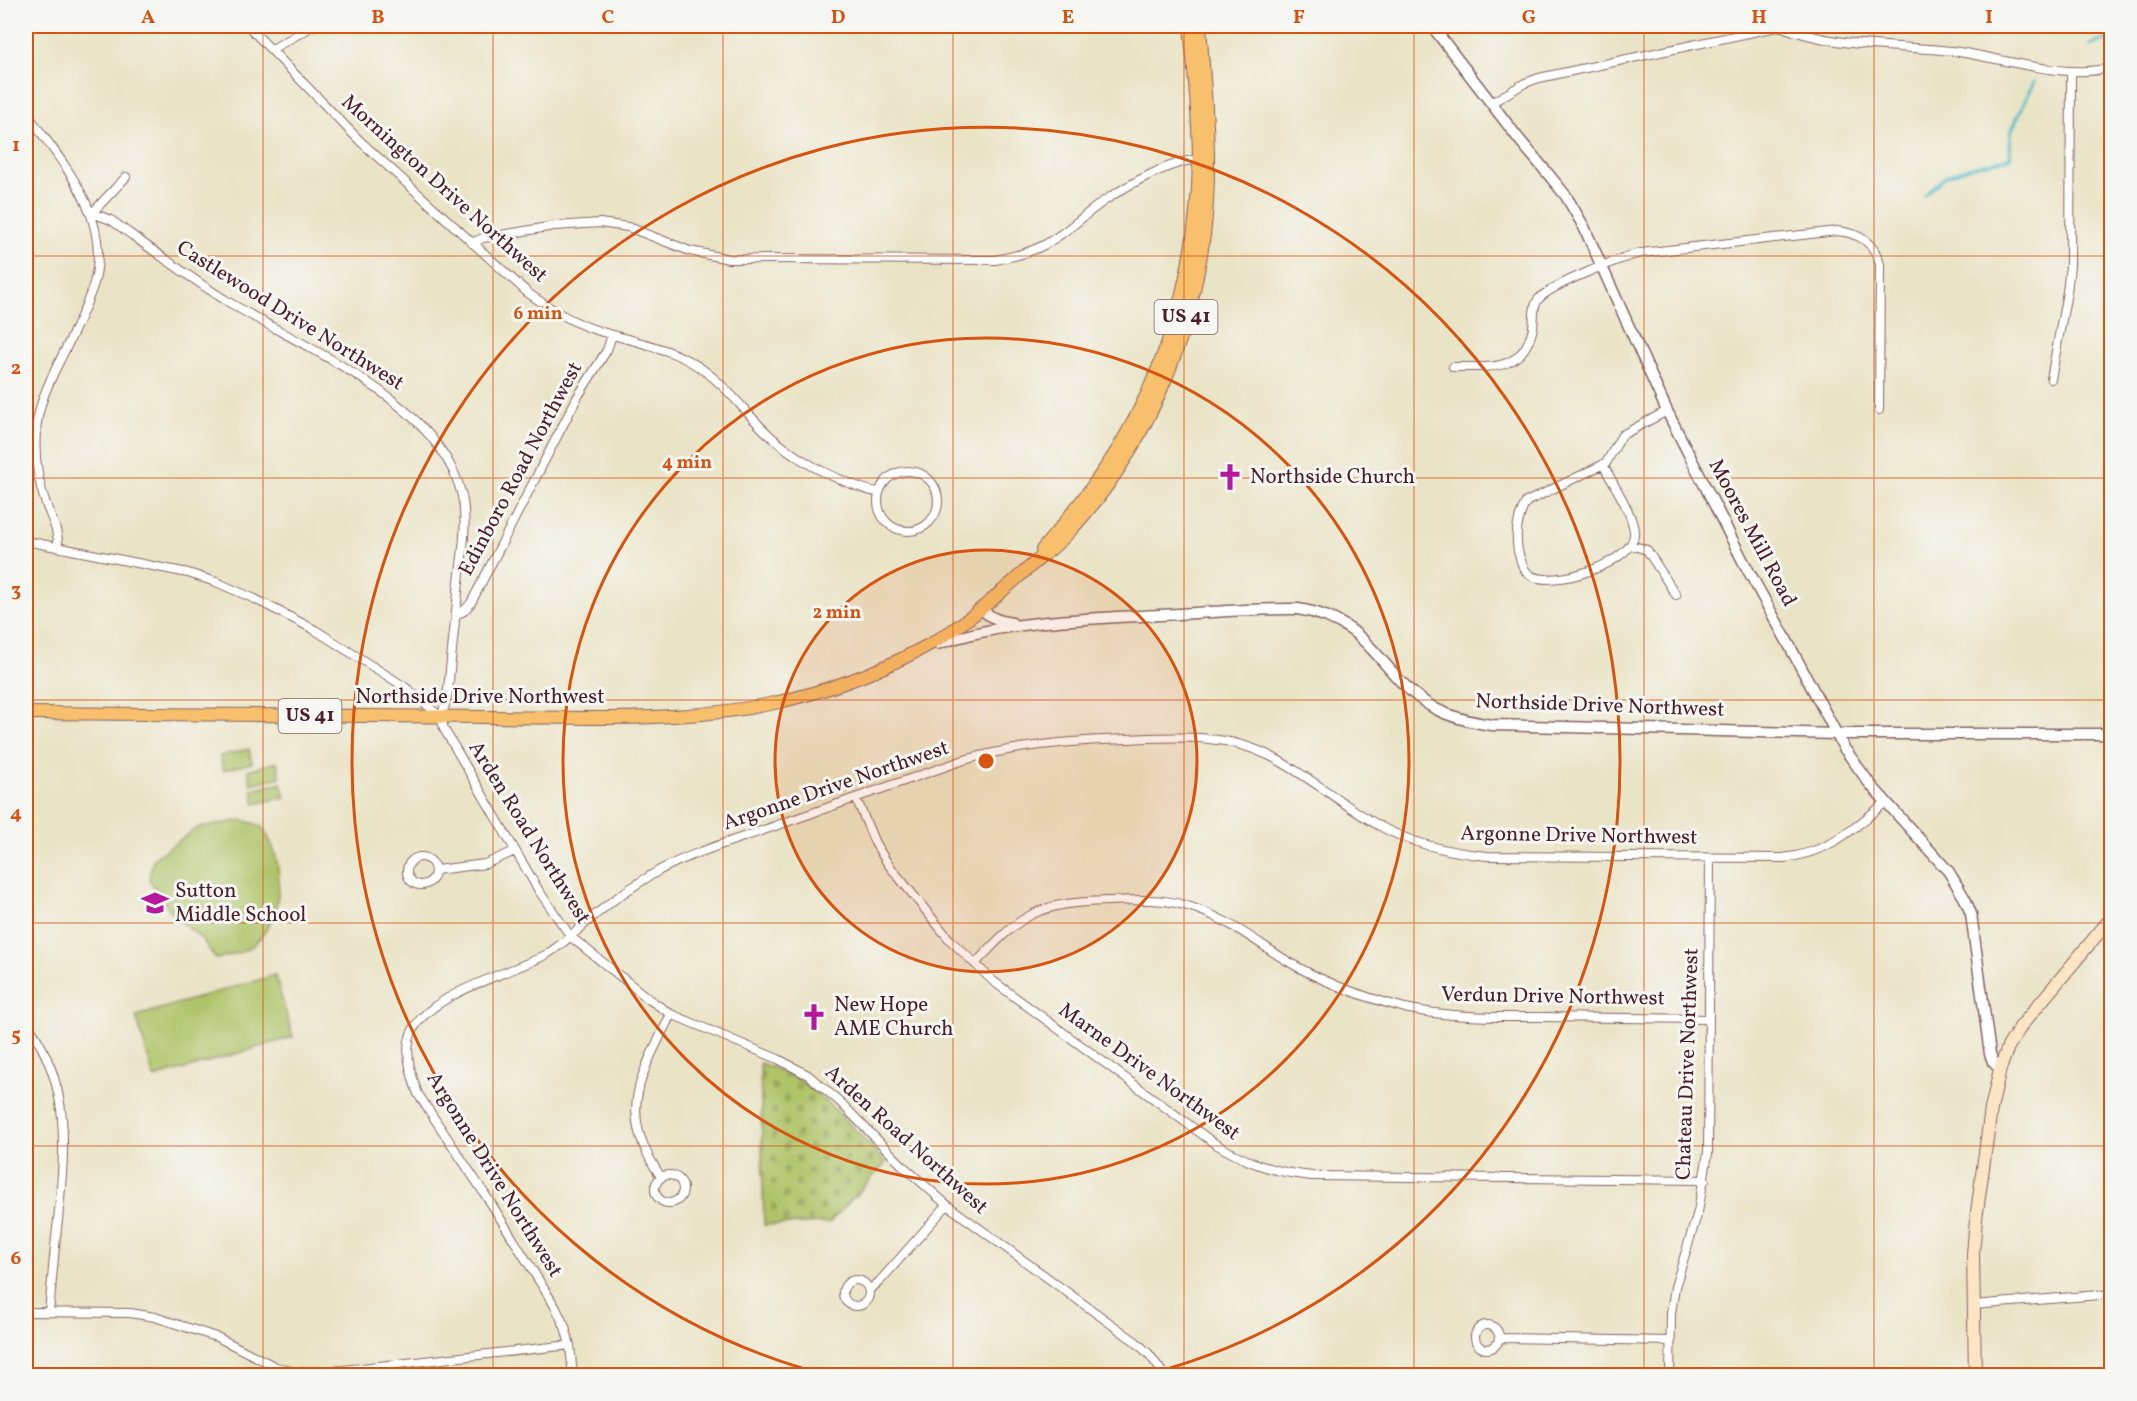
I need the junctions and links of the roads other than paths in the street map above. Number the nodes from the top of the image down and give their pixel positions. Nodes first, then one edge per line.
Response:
1 (249, 26) edge
2 (313, 26) edge
3 (834, 26) edge
4 (868, 26) edge
5 (1190, 26) edge
6 (1200, 26) edge
7 (1432, 26) edge
8 (1781, 26) edge
9 (272, 49) junction
10 (2112, 66) edge
11 (2071, 71) junction
12 (1491, 103) junction
13 (26, 111) edge
14 (1204, 159) junction
15 (126, 177) dead end
16 (92, 213) junction
17 (471, 243) junction
18 (1602, 266) junction
19 (612, 335) junction
20 (1453, 366) dead end
21 (2051, 379) dead end
22 (1879, 410) dead end
23 (1667, 411) junction
24 (1603, 464) junction
25 (879, 492) junction
26 (26, 541) edge
27 (1631, 545) junction
28 (58, 547) junction
29 (1676, 595) dead end
30 (978, 610) junction
31 (456, 615) junction
32 (1018, 625) junction
33 (997, 629) junction
34 (922, 649) junction
35 (26, 713) edge
36 (441, 717) junction
37 (1836, 734) junction
38 (2112, 734) edge
39 (856, 798) junction
40 (1886, 802) junction
41 (516, 851) junction
42 (1710, 858) junction
43 (436, 870) dead end
44 (2112, 917) edge
45 (571, 937) junction
46 (975, 964) junction
47 (671, 1014) junction
48 (1709, 1019) junction
49 (26, 1022) edge
50 (2000, 1069) junction
51 (661, 1177) dead end
52 (1705, 1180) junction
53 (946, 1205) junction
54 (869, 1290) dead end
55 (2112, 1294) edge
56 (1973, 1305) junction
57 (26, 1312) edge
58 (49, 1312) junction
59 (1499, 1338) dead end
60 (1671, 1341) junction
61 (570, 1345) junction
62 (573, 1376) edge
63 (1165, 1376) edge
64 (1670, 1376) edge
65 (1975, 1376) edge

1 - 9 street, Mornington Drive Northwest
2 - 9 street
3 - 4 street
5 - 14 main road, US 41
6 - 14 main road, US 41
7 - 12 street, Moores Mill Road
8 - 11 street
8 - 12 street
9 - 17 street, Mornington Drive Northwest
10 - 11 street
11 - 21 street
12 - 18 street, Moores Mill Road
13 - 16 street
14 - 17 street
14 - 30 main road, US 41
15 - 16 street
16 - 28 street
16 - 31 street, Castlewood Drive Northwest
17 - 19 street, Mornington Drive Northwest
18 - 20 street
18 - 22 street
18 - 23 street, Moores Mill Road
19 - 25 street, Mornington Drive Northwest
19 - 31 street, Edinboro Road Northwest
23 - 24 street
23 - 37 street, Moores Mill Road
24 - 27 street
24 - 27 street
25 - 25 street
26 - 28 street, Arden Road Northwest
27 - 29 street
28 - 36 street, Arden Road Northwest
30 - 32 street, Northside Drive Northwest
30 - 33 street
30 - 34 main road, Northside Drive Northwest / US 41
31 - 36 street, Castlewood Drive Northwest
32 - 33 street, Northside Drive Northwest
32 - 37 street, Northside Drive Northwest
33 - 34 street, Northside Drive Northwest
34 - 36 main road, Northside Drive Northwest / US 41
35 - 36 main road, Northside Drive Northwest / US 41
36 - 41 street, Arden Road Northwest
37 - 38 street, Northside Drive Northwest
37 - 40 street, Moores Mill Road
39 - 42 street, Argonne Drive Northwest
39 - 45 street, Argonne Drive Northwest
39 - 46 street, Marne Drive Northwest
40 - 42 street, Argonne Drive Northwest
40 - 50 street, Moores Mill Road
41 - 43 street
41 - 45 street, Arden Road Northwest
42 - 48 street, Chateau Drive Northwest
44 - 50 main road
45 - 47 street, Arden Road Northwest
45 - 61 street, Argonne Drive Northwest
46 - 48 street, Verdun Drive Northwest
46 - 52 street, Marne Drive Northwest
47 - 51 street
47 - 53 street, Arden Road Northwest
48 - 52 street, Chateau Drive Northwest
49 - 58 street
50 - 56 main road
52 - 60 street, Chateau Drive Northwest
53 - 54 street
53 - 63 street, Arden Road Northwest
55 - 56 street
56 - 65 main road
57 - 58 street
58 - 61 street
59 - 60 street
60 - 64 street, Chateau Drive Northwest
61 - 62 street, Argonne Drive Northwest

